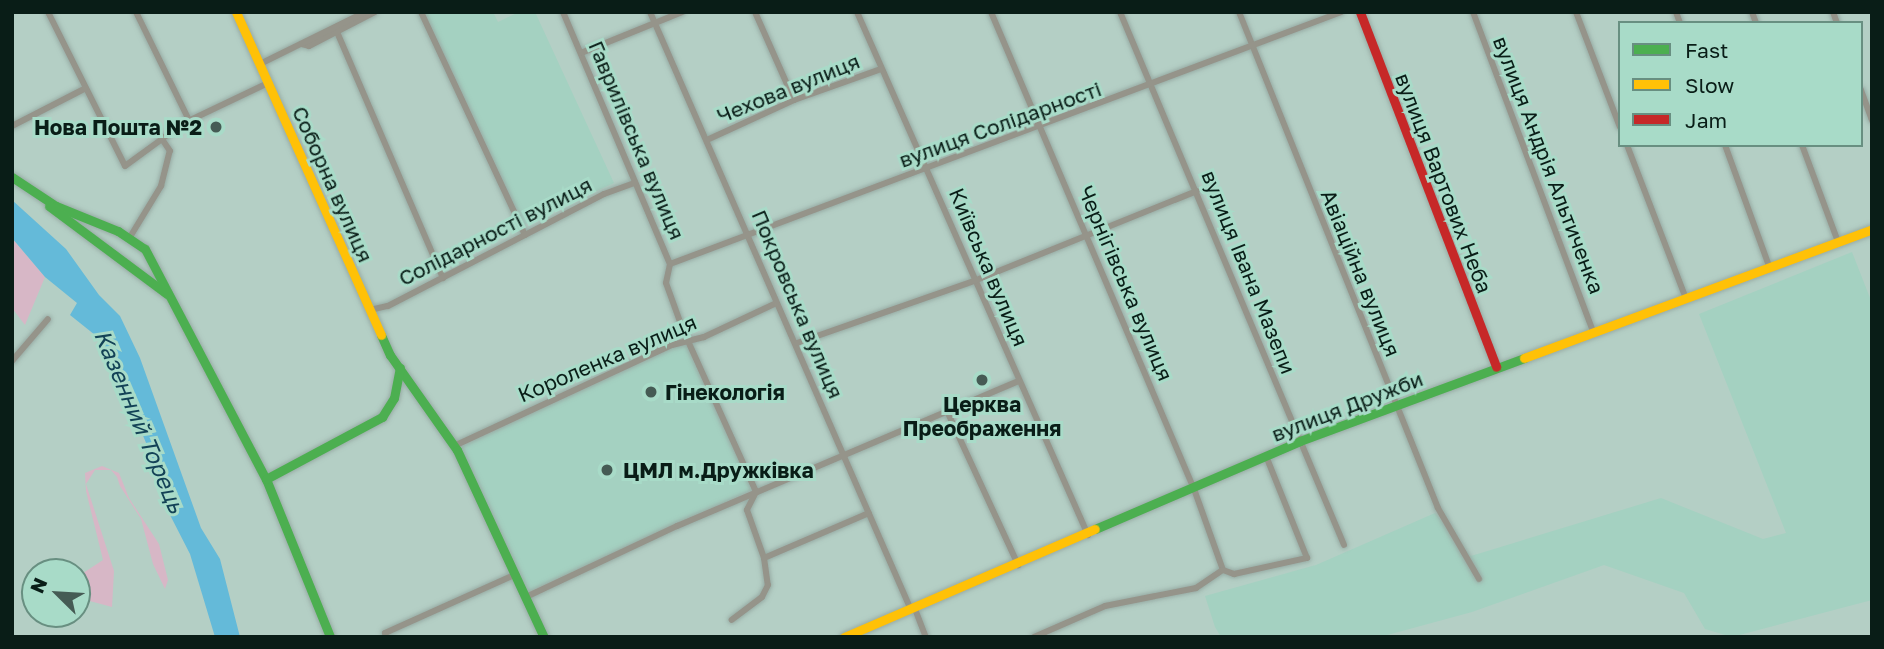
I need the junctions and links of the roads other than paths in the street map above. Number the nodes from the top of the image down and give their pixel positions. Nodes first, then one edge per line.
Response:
1 (48, 12) edge
2 (136, 12) edge
3 (236, 12) edge
4 (365, 12) edge
5 (375, 12) edge
6 (421, 12) edge
7 (563, 12) edge
8 (650, 12) edge
9 (682, 12) edge
10 (755, 12) edge
11 (858, 12) edge
12 (991, 12) edge
13 (1120, 12) edge
14 (1239, 12) edge
15 (1341, 12) edge
16 (1360, 12) edge
17 (1473, 12) edge
18 (1576, 12) edge
19 (655, 25) junction
20 (337, 32) junction
21 (300, 44) junction
22 (1252, 47) junction
23 (581, 53) junction
24 (260, 64) junction
25 (881, 69) junction
26 (268, 83) junction
27 (1152, 86) junction
28 (85, 89) junction
29 (1863, 95) edge
30 (794, 100) junction
31 (189, 120) junction
32 (1872, 120) edge
33 (1618, 122) edge
34 (12, 126) edge
35 (1038, 128) junction
36 (162, 138) junction
37 (709, 139) junction
38 (1628, 147) edge
39 (1726, 147) edge
40 (1803, 147) edge
41 (928, 169) junction
42 (14, 179) edge
43 (635, 183) junction
44 (1197, 191) junction
45 (1872, 229) edge
46 (1086, 233) junction
47 (525, 235) junction
48 (130, 237) junction
49 (750, 237) junction
50 (1838, 242) junction
51 (670, 264) junction
52 (1769, 266) junction
53 (443, 278) junction
54 (974, 281) junction
55 (170, 297) junction
56 (1686, 299) junction
57 (774, 304) junction
58 (370, 310) junction
59 (48, 319) dead end
60 (1593, 331) junction
61 (692, 341) junction
62 (797, 343) junction
63 (12, 361) edge
64 (1496, 367) junction
65 (400, 368) junction
66 (1019, 381) junction
67 (1394, 404) junction
68 (947, 411) junction
69 (1300, 441) junction
70 (454, 446) junction
71 (843, 454) junction
72 (1266, 456) junction
73 (266, 479) junction
74 (1194, 489) junction
75 (756, 492) junction
76 (869, 513) junction
77 (1088, 535) junction
78 (1344, 545) dead end
79 (764, 558) junction
80 (1018, 565) junction
81 (1223, 570) junction
82 (516, 573) junction
83 (1479, 579) dead end
84 (526, 597) junction
85 (913, 610) junction
86 (732, 620) dead end
87 (385, 635) edge
88 (330, 637) edge
89 (544, 637) edge
90 (844, 637) edge
91 (926, 637) edge
92 (1034, 637) edge

1 - 28 street
2 - 31 street
3 - 24 street, Соборна вулиця
4 - 21 street
5 - 20 street
6 - 47 street
7 - 23 street, Гаврилівська вулиця
8 - 19 street, Покровська вулиця
9 - 19 street
10 - 30 street
11 - 25 street, Київська вулиця
12 - 35 street, Чернігівська вулиця
13 - 27 street, вулиця Івана Мазепи
14 - 22 street, Авіаційна вулиця
15 - 22 street, вулиця Солідарності
16 - 64 street, вулиця Вартових Неба
17 - 60 street, вулиця Андрія Альтиченка
18 - 33 street
19 - 23 street
19 - 37 street, Покровська вулиця
20 - 21 street
20 - 53 street
21 - 24 street
22 - 27 street, вулиця Солідарності
22 - 67 street, Авіаційна вулиця
23 - 43 street, Гаврилівська вулиця
24 - 26 street, Соборна вулиця
25 - 30 street, Чехова вулиця
25 - 41 street, Київська вулиця
26 - 31 street
26 - 58 street, Соборна вулиця
27 - 35 street, вулиця Солідарності
27 - 44 street, вулиця Івана Мазепи
28 - 34 street
28 - 36 street
29 - 32 street
30 - 37 street, Чехова вулиця
31 - 36 street
35 - 41 street, вулиця Солідарності
35 - 46 street, Чернігівська вулиця
36 - 48 street
37 - 49 street, Покровська вулиця
38 - 56 street
39 - 52 street
40 - 50 street
41 - 49 street, вулиця Солідарності
41 - 54 street, Київська вулиця
42 - 48 street
42 - 55 street
43 - 47 street, Солідарності вулиця
43 - 51 street, Гаврилівська вулиця
44 - 46 street
44 - 69 street, вулиця Івана Мазепи
45 - 50 street, вулиця Дружби
46 - 54 street
46 - 74 street, Чернігівська вулиця
47 - 53 street, Солідарності вулиця
48 - 55 street
49 - 51 street, вулиця Солідарності
49 - 57 street, Покровська вулиця
50 - 52 street, вулиця Дружби
51 - 61 street, Гаврилівська вулиця
52 - 56 street, вулиця Дружби
53 - 58 street, Солідарності вулиця
54 - 62 street
54 - 66 street, Київська вулиця
55 - 73 street
56 - 60 street, вулиця Дружби
57 - 61 street, Короленка вулиця
57 - 62 street, Покровська вулиця
58 - 65 street, Соборна вулиця
59 - 63 street
60 - 64 street, вулиця Дружби
61 - 70 street, Короленка вулиця
61 - 75 street, Гаврилівська вулиця
62 - 71 street, Покровська вулиця
64 - 67 street, вулиця Дружби
65 - 70 street, Соборна вулиця
65 - 73 street
66 - 68 street
66 - 77 street, Київська вулиця
67 - 69 street, вулиця Дружби
67 - 83 street, Авіаційна вулиця
68 - 71 street
68 - 80 street
69 - 72 street, вулиця Дружби
69 - 78 street, вулиця Івана Мазепи
70 - 82 street, Соборна вулиця
71 - 75 street
71 - 76 street, Покровська вулиця
72 - 74 street, вулиця Дружби
72 - 81 street
73 - 88 street
74 - 77 street, вулиця Дружби
74 - 81 street, Чернігівська вулиця
75 - 79 street
75 - 84 street
76 - 79 street
76 - 85 street, Покровська вулиця
77 - 80 street, вулиця Дружби
79 - 86 street
80 - 85 street, вулиця Дружби
81 - 92 street
82 - 84 street, Соборна вулиця
82 - 87 street
84 - 89 street, Соборна вулиця
85 - 90 street, вулиця Дружби
85 - 91 street, Покровська вулиця

